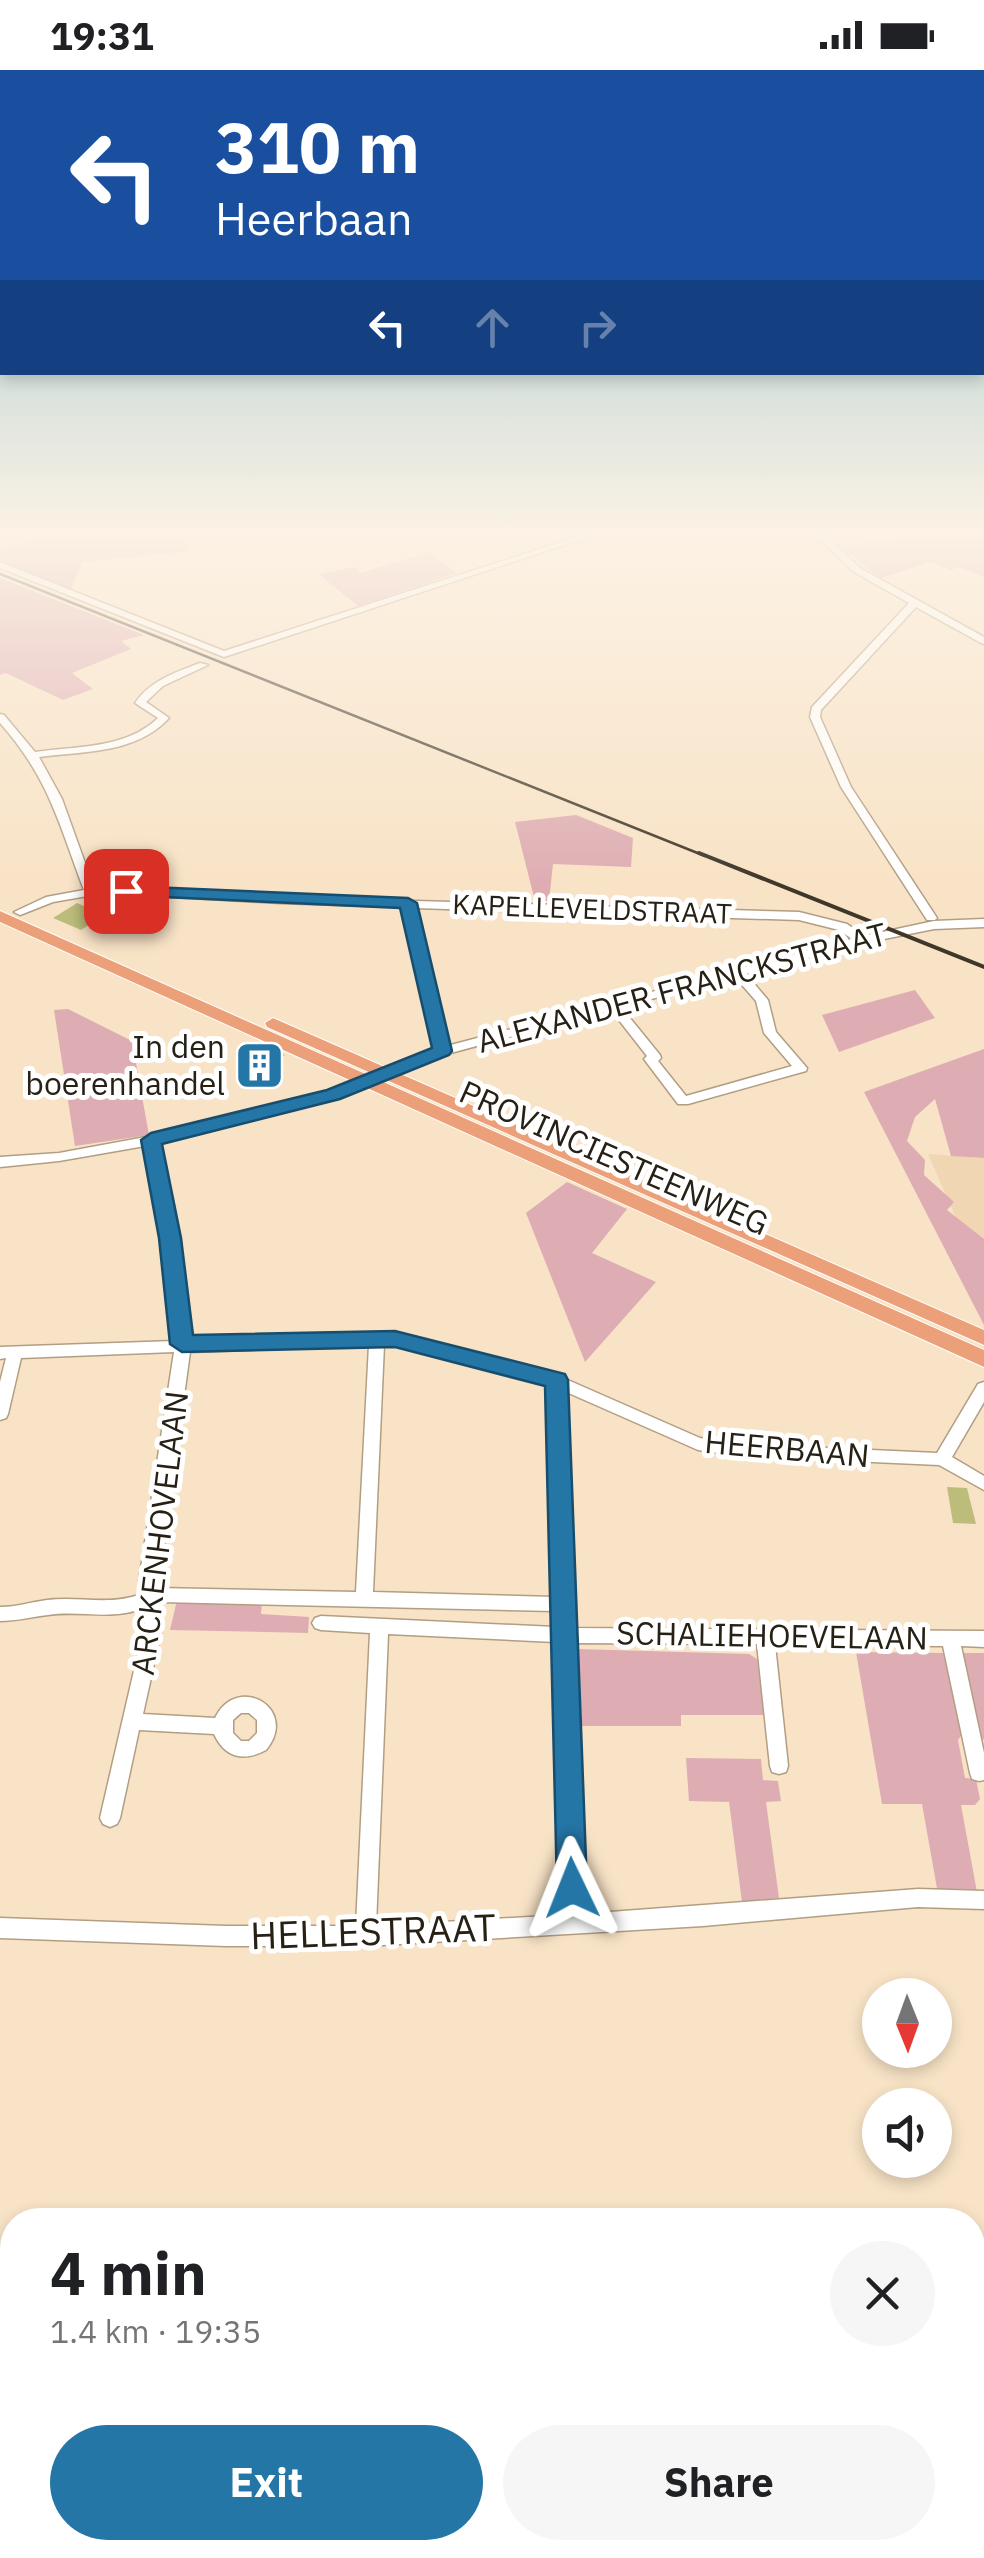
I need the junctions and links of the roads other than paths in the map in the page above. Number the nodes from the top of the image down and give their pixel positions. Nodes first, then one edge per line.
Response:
1 (212, 649) edge
2 (239, 649) edge
3 (871, 649) edge
4 (203, 665) dead end
5 (0, 717) edge
6 (35, 756) junction
7 (90, 892) junction
8 (408, 903) junction
9 (5, 909) edge
10 (931, 918) dead end
11 (984, 922) edge
12 (862, 940) junction
13 (738, 972) junction
14 (613, 1006) junction
15 (442, 1051) junction
16 (376, 1077) junction
17 (151, 1140) junction
18 (0, 1162) edge
19 (377, 1338) junction
20 (984, 1338) edge
21 (182, 1344) junction
22 (8, 1352) edge
23 (984, 1358) edge
24 (556, 1380) junction
25 (984, 1388) edge
26 (0, 1414) edge
27 (942, 1459) junction
28 (984, 1484) edge
29 (150, 1598) junction
30 (364, 1600) junction
31 (563, 1604) junction
32 (0, 1614) edge
33 (321, 1622) dead end
34 (379, 1626) junction
35 (564, 1635) junction
36 (764, 1636) junction
37 (950, 1638) junction
38 (984, 1638) edge
39 (134, 1722) junction
40 (221, 1726) dead end
41 (779, 1766) dead end
42 (978, 1773) dead end
43 (110, 1818) dead end
44 (984, 1900) edge
45 (574, 1924) junction
46 (0, 1928) edge
47 (366, 1936) junction

1 - 2 street
3 - 10 street
4 - 6 street
5 - 6 street
6 - 7 street
7 - 8 street, KAPELLEVELDSTRAAT
7 - 9 street, KAPELLEVELDSTRAAT
8 - 12 street, KAPELLEVELDSTRAAT
8 - 15 street
9 - 16 main road, PROVINCIESTEENWEG
11 - 12 street, ALEXANDER FRANCKSTRAAT
12 - 13 street, ALEXANDER FRANCKSTRAAT
13 - 14 street, ALEXANDER FRANCKSTRAAT
13 - 14 street
14 - 15 street, ALEXANDER FRANCKSTRAAT
15 - 16 street, ALEXANDER FRANCKSTRAAT
16 - 17 street, ALEXANDER FRANCKSTRAAT
16 - 20 main road, PROVINCIESTEENWEG
16 - 23 main road, PROVINCIESTEENWEG
17 - 18 street, ALEXANDER FRANCKSTRAAT
17 - 21 street, ARCKENHOVELAAN
19 - 21 street, HEERBAAN
19 - 24 street, HEERBAAN
19 - 30 street
21 - 22 street, HEERBAAN
21 - 29 street, ARCKENHOVELAAN
22 - 26 street
24 - 27 street, HEERBAAN
24 - 31 street
25 - 27 street
27 - 28 street, HEERBAAN
29 - 30 street
29 - 32 street
29 - 39 street, ARCKENHOVELAAN
30 - 31 street
31 - 35 street
33 - 34 street, SCHALIEHOEVELAAN
34 - 35 street, SCHALIEHOEVELAAN
34 - 47 street
35 - 36 street, SCHALIEHOEVELAAN
35 - 45 street
36 - 37 street, SCHALIEHOEVELAAN
36 - 41 street
37 - 38 street, SCHALIEHOEVELAAN
37 - 42 street
39 - 40 street, ARCKENHOVELAAN
39 - 43 street, ARCKENHOVELAAN
44 - 45 street, HELLESTRAAT
45 - 47 street, HELLESTRAAT
46 - 47 street, HELLESTRAAT

